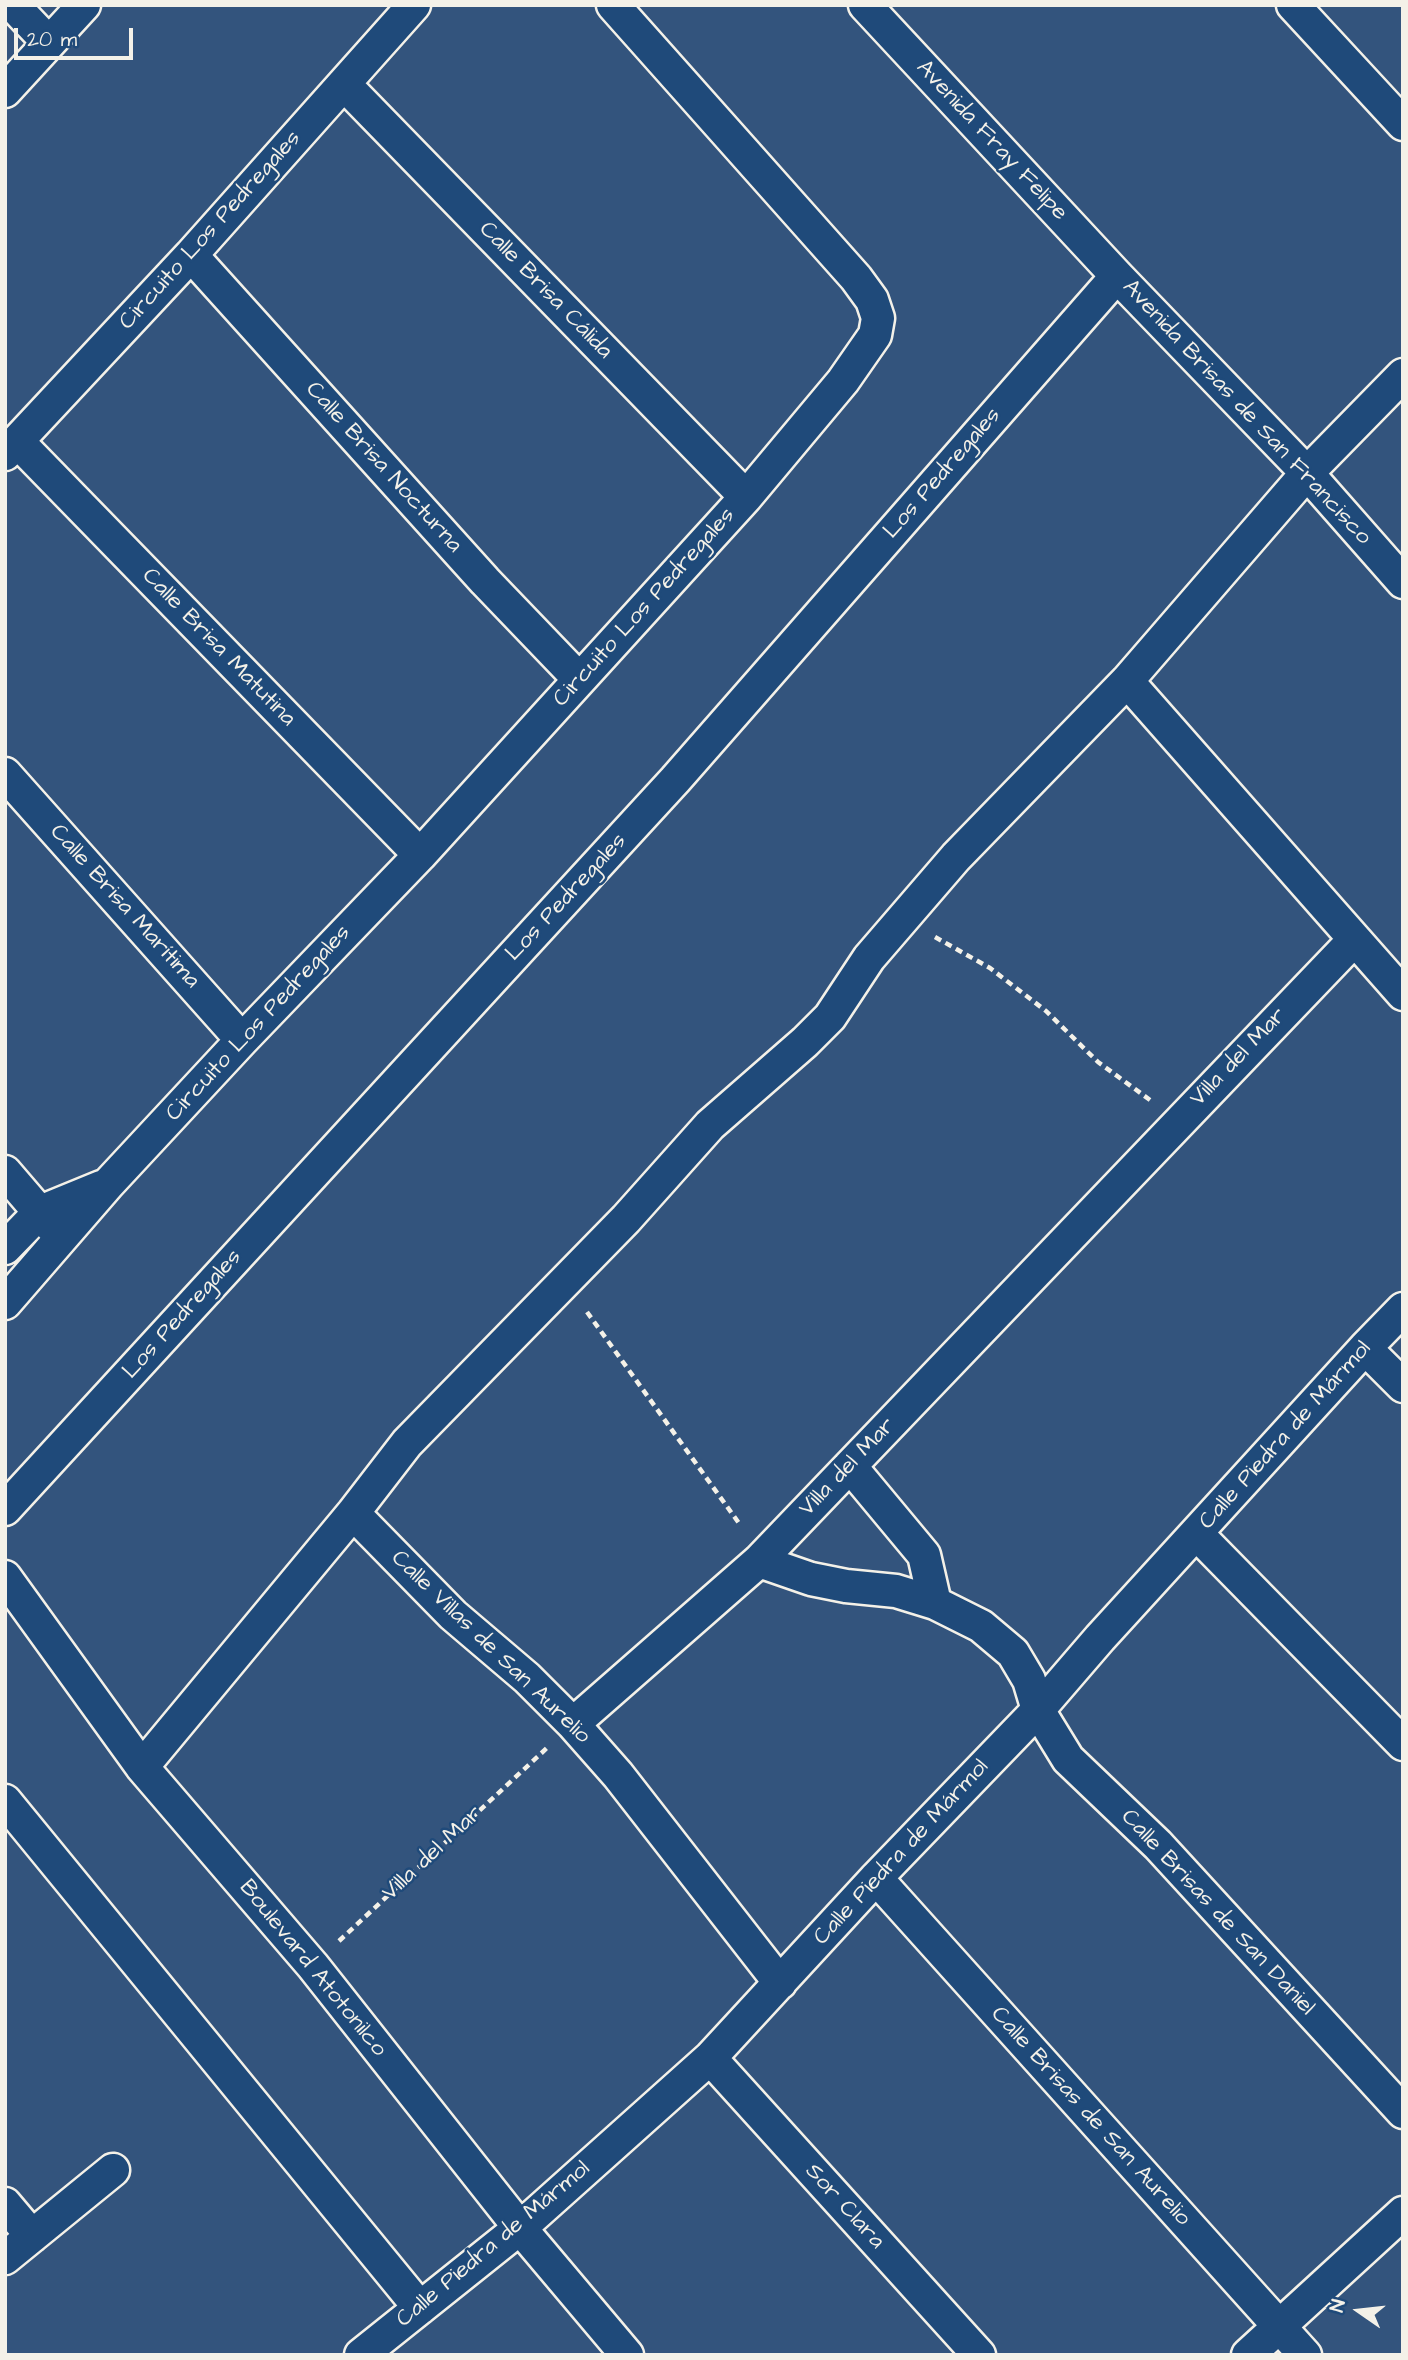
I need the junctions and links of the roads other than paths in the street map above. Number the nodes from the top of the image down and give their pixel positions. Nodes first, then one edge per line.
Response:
1 (13, 5) edge
2 (84, 5) edge
3 (414, 5) edge
4 (612, 5) edge
5 (865, 5) edge
6 (1293, 5) edge
7 (49, 44) junction
8 (344, 84) junction
9 (5, 91) edge
10 (1403, 124) edge
11 (191, 255) junction
12 (1117, 276) junction
13 (1403, 375) edge
14 (11, 447) edge
15 (1307, 473) junction
16 (746, 497) junction
17 (1403, 582) edge
18 (579, 679) junction
19 (1127, 681) junction
20 (5, 774) edge
21 (420, 855) junction
22 (1353, 940) junction
23 (1403, 994) edge
24 (242, 1040) junction
25 (5, 1172) edge
26 (109, 1184) junction
27 (40, 1212) junction
28 (61, 1237) junction
29 (5, 1248) edge
30 (5, 1303) edge
31 (1403, 1309) edge
32 (1365, 1348) junction
33 (1403, 1387) edge
34 (850, 1466) junction
35 (5, 1509) edge
36 (353, 1513) junction
37 (1197, 1534) junction
38 (759, 1561) junction
39 (5, 1577) edge
40 (934, 1603) junction
41 (1038, 1710) junction
42 (573, 1724) junction
43 (1403, 1744) edge
44 (142, 1767) junction
45 (5, 1801) edge
46 (876, 1878) junction
47 (780, 1983) junction
48 (710, 2058) junction
49 (1403, 2112) edge
50 (113, 2170) dead end
51 (5, 2204) edge
52 (1403, 2213) edge
53 (520, 2228) junction
54 (32, 2236) junction
55 (5, 2258) edge
56 (419, 2308) junction
57 (1279, 2327) junction
58 (362, 2355) edge
59 (628, 2355) edge
60 (979, 2355) edge
61 (1248, 2355) edge
62 (1305, 2355) edge

1 - 7 street
2 - 7 street
3 - 8 street, Circuito Los Pedregales
4 - 16 street, Circuito Los Pedregales
5 - 12 street, Avenida Fray Felipe
6 - 10 street
7 - 9 street
8 - 11 street, Circuito Los Pedregales
8 - 16 street, Calle Brisa Cálida
11 - 14 street, Circuito Los Pedregales
11 - 18 street, Calle Brisa Nocturna
12 - 15 street, Avenida Brisas de San Francisco
12 - 35 street, Los Pedregales
13 - 15 street
14 - 21 street, Calle Brisa Matutina
15 - 17 street, Avenida Brisas de San Francisco
15 - 19 street
16 - 18 street, Circuito Los Pedregales
18 - 21 street, Circuito Los Pedregales
19 - 22 street
19 - 36 street
20 - 24 street, Calle Brisa Marítima
21 - 24 street, Circuito Los Pedregales
22 - 23 street
22 - 34 street, Villa del Mar
24 - 26 street, Circuito Los Pedregales
25 - 27 street
26 - 27 street, Circuito Los Pedregales
26 - 28 street, Circuito Los Pedregales
27 - 28 street
27 - 29 street, Circuito Los Pedregales
28 - 30 street, Circuito Los Pedregales
31 - 32 street, Calle Piedra de Mármol
32 - 33 street
32 - 37 street, Calle Piedra de Mármol
34 - 38 street, Villa del Mar
34 - 40 street
36 - 42 street, Calle Villas de San Aurelio
36 - 44 street
37 - 41 street, Calle Piedra de Mármol
37 - 43 street
38 - 40 street, Calle Brisas de San Daniel
38 - 42 street, Villa del Mar
39 - 44 street, Boulevard Atotonilco
40 - 41 street, Calle Brisas de San Daniel
41 - 46 street, Calle Piedra de Mármol
41 - 49 street, Calle Brisas de San Daniel
42 - 47 street, Calle Villas de San Aurelio
44 - 53 street, Boulevard Atotonilco
45 - 56 street
46 - 47 street, Calle Piedra de Mármol
46 - 57 street, Calle Brisas de San Aurelio
47 - 48 street, Calle Piedra de Mármol
48 - 53 street, Calle Piedra de Mármol
48 - 60 street, Sor Clara
50 - 54 street
51 - 54 street
52 - 57 street
53 - 56 street, Calle Piedra de Mármol
53 - 59 street, Boulevard Atotonilco
54 - 55 street
56 - 58 street, Calle Piedra de Mármol
57 - 61 street
57 - 62 street, Calle Brisas de San Aurelio

